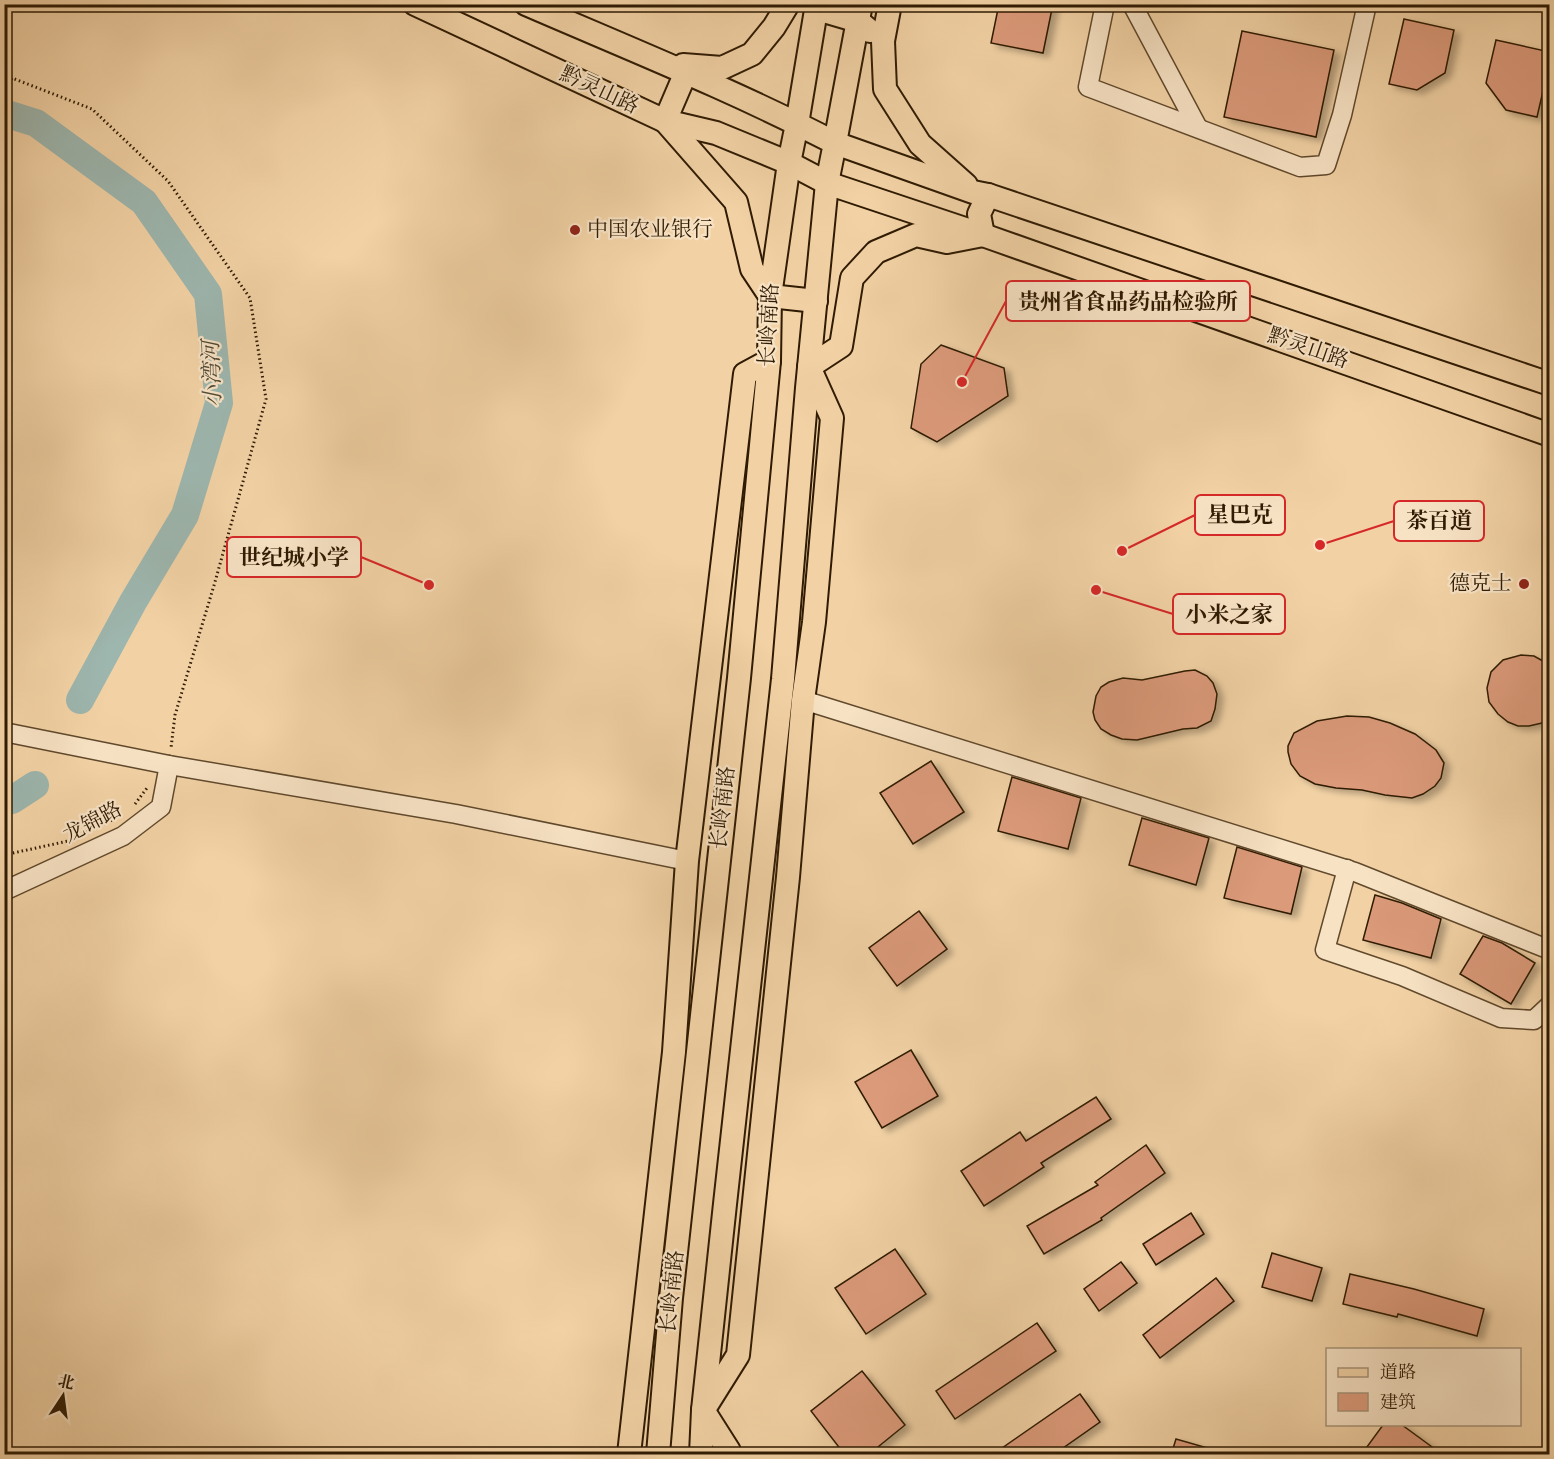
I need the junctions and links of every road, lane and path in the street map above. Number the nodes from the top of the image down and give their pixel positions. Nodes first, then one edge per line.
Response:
1 (415, 4) edge
2 (526, 4) edge
3 (788, 4) edge
4 (793, 4) edge
5 (890, 4) edge
6 (1105, 4) edge
7 (1132, 4) edge
8 (1367, 4) edge
9 (860, 13) edge
10 (816, 14) edge
11 (883, 41) junction
12 (664, 64) junction
13 (686, 72) junction
14 (4, 96) edge
15 (665, 121) junction
16 (797, 124) junction
17 (1198, 128) junction
18 (835, 143) junction
19 (789, 162) junction
20 (827, 183) junction
21 (981, 193) junction
22 (983, 235) junction
23 (770, 296) junction
24 (816, 301) junction
25 (769, 361) junction
26 (809, 367) junction
27 (1550, 384) edge
28 (1550, 435) edge
29 (803, 700) junction
30 (4, 732) edge
31 (170, 765) junction
32 (129, 812) dead end
33 (119, 817) dead end
34 (4, 855) edge
35 (687, 861) junction
36 (1347, 869) junction
37 (4, 891) edge
38 (1550, 950) edge
39 (1550, 1005) edge
40 (664, 1378) junction
41 (703, 1410) junction
42 (633, 1416) junction
43 (628, 1455) edge
44 (657, 1455) edge
45 (701, 1455) edge
46 (729, 1455) edge

1 - 15 main road, 黔灵山路
2 - 12 main road
3 - 12 main road
4 - 10 main road
5 - 11 main road
6 - 17 street
7 - 17 street
8 - 17 street
9 - 10 main road
9 - 11 main road
9 - 18 main road
10 - 16 main road
11 - 21 main road
12 - 13 main road
13 - 15 main road
13 - 16 main road
14 - 31 path
15 - 19 main road, 黔灵山路
15 - 23 main road
16 - 18 main road, 黔灵山路
16 - 19 main road, 长岭南路
18 - 20 main road, 长岭南路
18 - 21 main road, 黔灵山路
19 - 20 main road, 黔灵山路
19 - 23 main road, 长岭南路
20 - 22 main road, 黔灵山路
20 - 24 main road, 长岭南路
21 - 22 main road
21 - 27 main road, 黔灵山路
22 - 26 main road
22 - 28 main road, 黔灵山路
23 - 24 main road
23 - 25 main road, 长岭南路
24 - 26 main road, 长岭南路
25 - 35 main road
25 - 40 main road, 长岭南路
26 - 29 main road
26 - 41 main road, 长岭南路
29 - 36 street
29 - 41 main road
30 - 31 street
31 - 32 path
31 - 35 street
31 - 37 street, 龙锦路
33 - 34 path
35 - 42 main road
36 - 38 street
36 - 39 street
40 - 42 main road
40 - 44 main road, 长岭南路
41 - 45 main road, 长岭南路
41 - 46 main road
42 - 43 main road
42 - 44 main road

